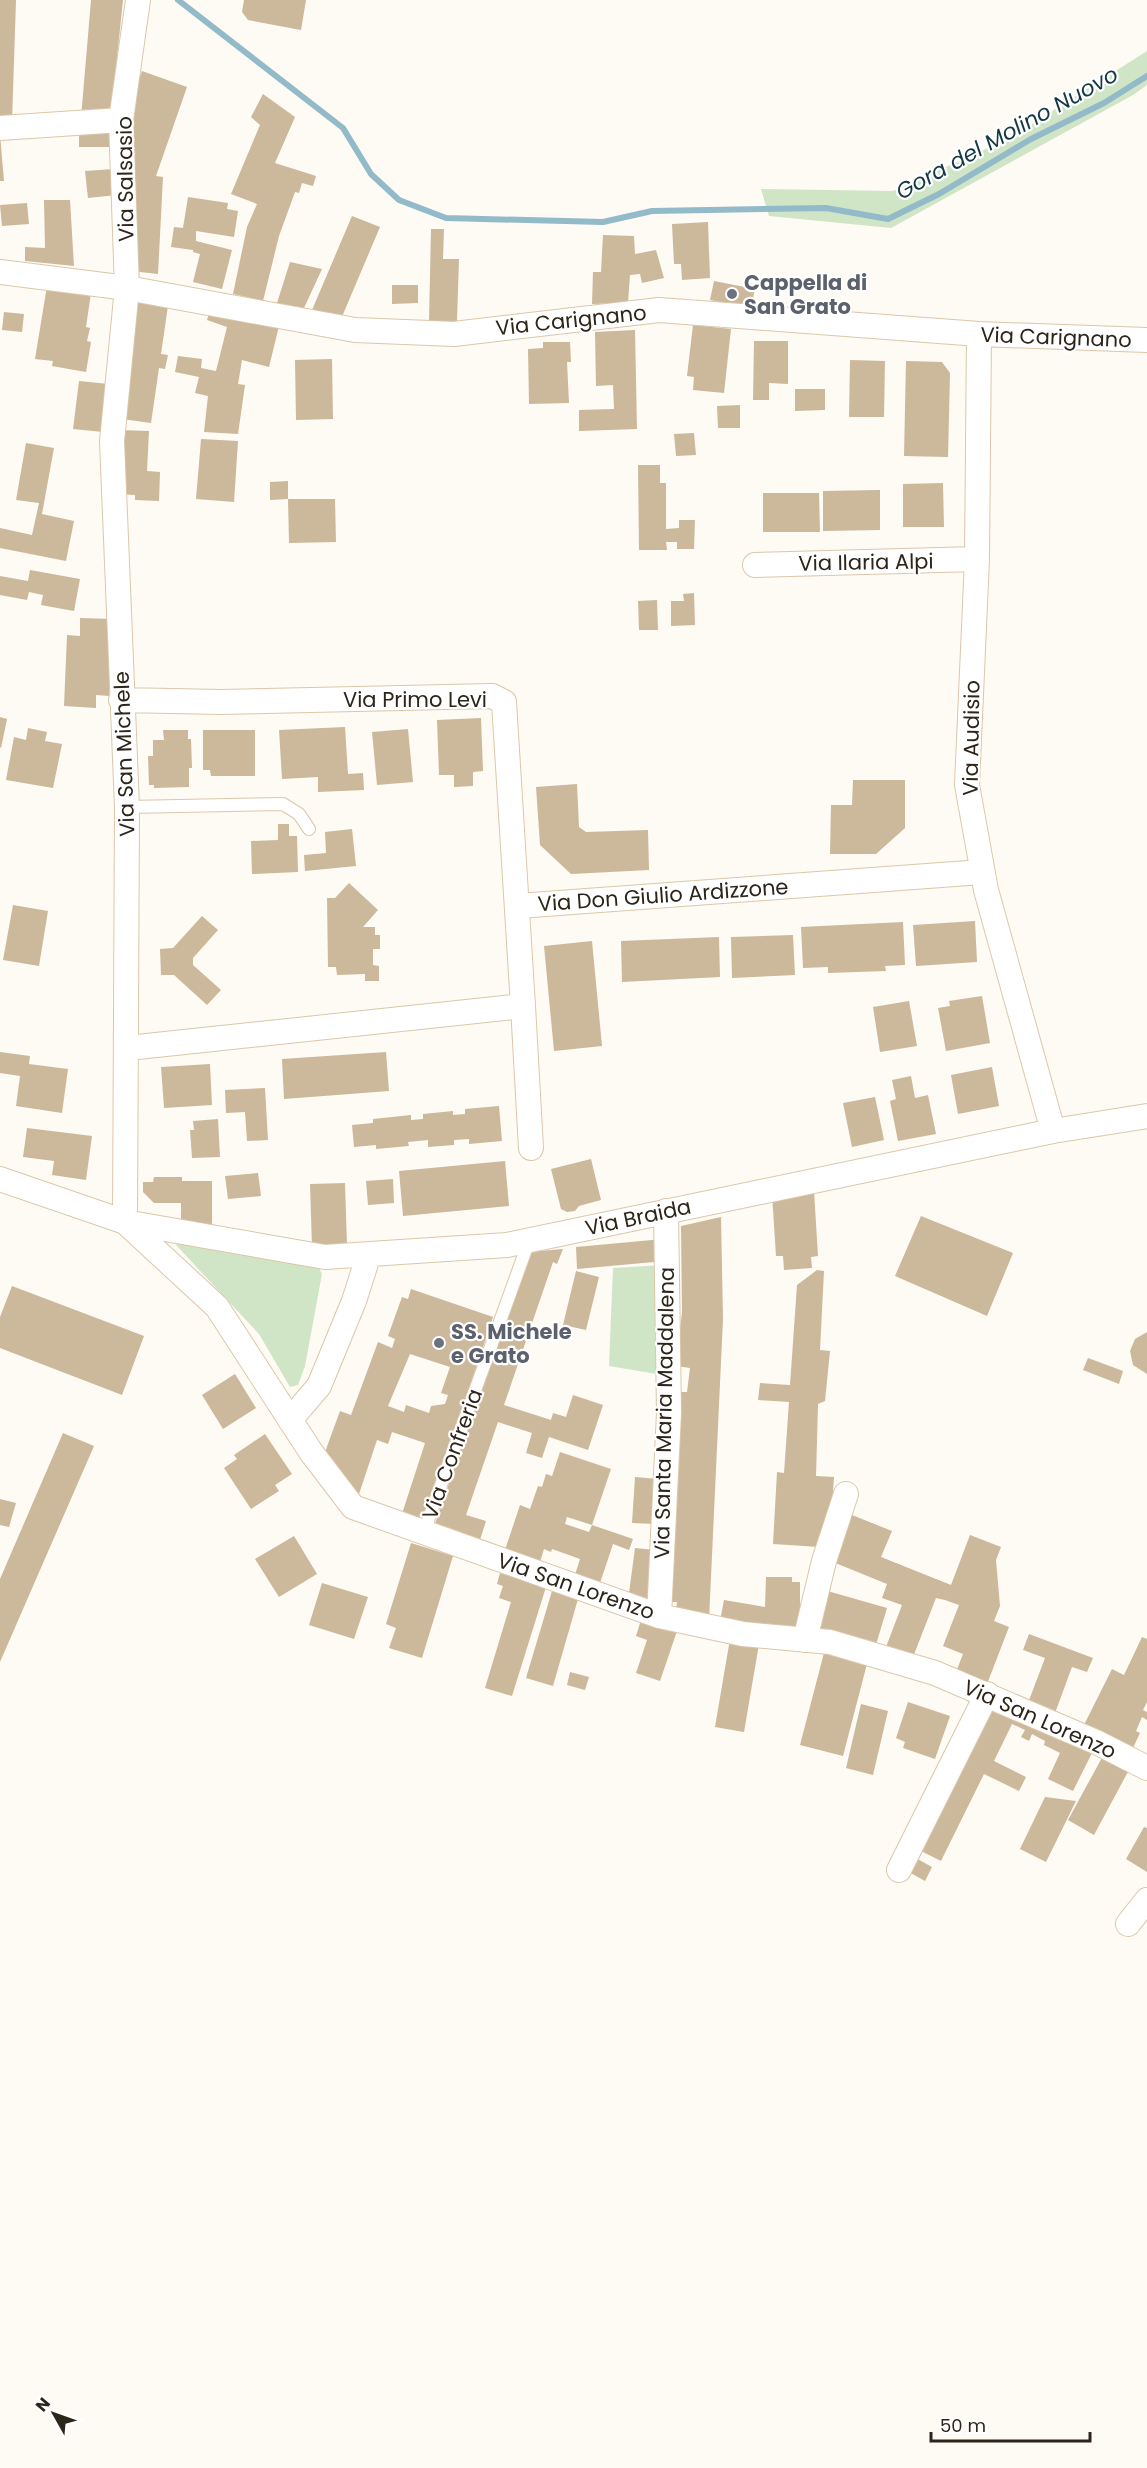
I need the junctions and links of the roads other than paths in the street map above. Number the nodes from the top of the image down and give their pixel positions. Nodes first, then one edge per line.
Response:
1 (138, 0) edge
2 (121, 120) junction
3 (0, 128) edge
4 (0, 272) edge
5 (127, 288) junction
6 (979, 334) junction
7 (1147, 340) edge
8 (977, 560) junction
9 (755, 565) dead end
10 (121, 700) junction
11 (127, 807) junction
12 (309, 829) dead end
13 (981, 872) junction
14 (518, 906) junction
15 (523, 1006) junction
16 (128, 1048) junction
17 (1147, 1116) edge
18 (1053, 1131) junction
19 (531, 1148) dead end
20 (0, 1179) edge
21 (666, 1211) junction
22 (125, 1222) junction
23 (529, 1241) junction
24 (369, 1254) junction
25 (290, 1420) junction
26 (846, 1494) dead end
27 (424, 1532) junction
28 (659, 1616) junction
29 (805, 1640) junction
30 (987, 1694) junction
31 (1147, 1768) edge
32 (899, 1870) dead end
33 (1147, 1900) edge
34 (1128, 1924) dead end

1 - 2 street, Via Salsasio
2 - 3 street
2 - 5 street, Via Salsasio
4 - 5 street, Via Carignano
5 - 6 street, Via Carignano
5 - 10 street, Via San Michele
6 - 7 street, Via Carignano
6 - 8 street, Via Audisio
8 - 9 street, Via Ilaria Alpi
8 - 13 street, Via Audisio
10 - 11 street, Via San Michele
10 - 14 street, Via Primo Levi
11 - 12 lane
11 - 16 street, Via San Michele
13 - 14 street, Via Don Giulio Ardizzone
13 - 18 street, Via Audisio
14 - 15 street, Via Don Giulio Ardizzone
15 - 16 street
15 - 19 street, Via Don Giulio Ardizzone
16 - 22 street, Via San Michele
17 - 18 street, Via Braida
18 - 21 street, Via Braida
20 - 22 street
21 - 23 street, Via Braida
21 - 28 street, Via Santa Maria Maddalena
22 - 24 street, Via Braida
22 - 25 street, Via San Lorenzo
23 - 24 street, Via Braida
23 - 27 lane, Via Confreria
24 - 25 street
25 - 27 street, Via San Lorenzo
26 - 29 street
27 - 28 street, Via San Lorenzo
28 - 29 street, Via San Lorenzo
29 - 30 street, Via San Lorenzo
30 - 31 street, Via San Lorenzo
30 - 32 street
33 - 34 street

